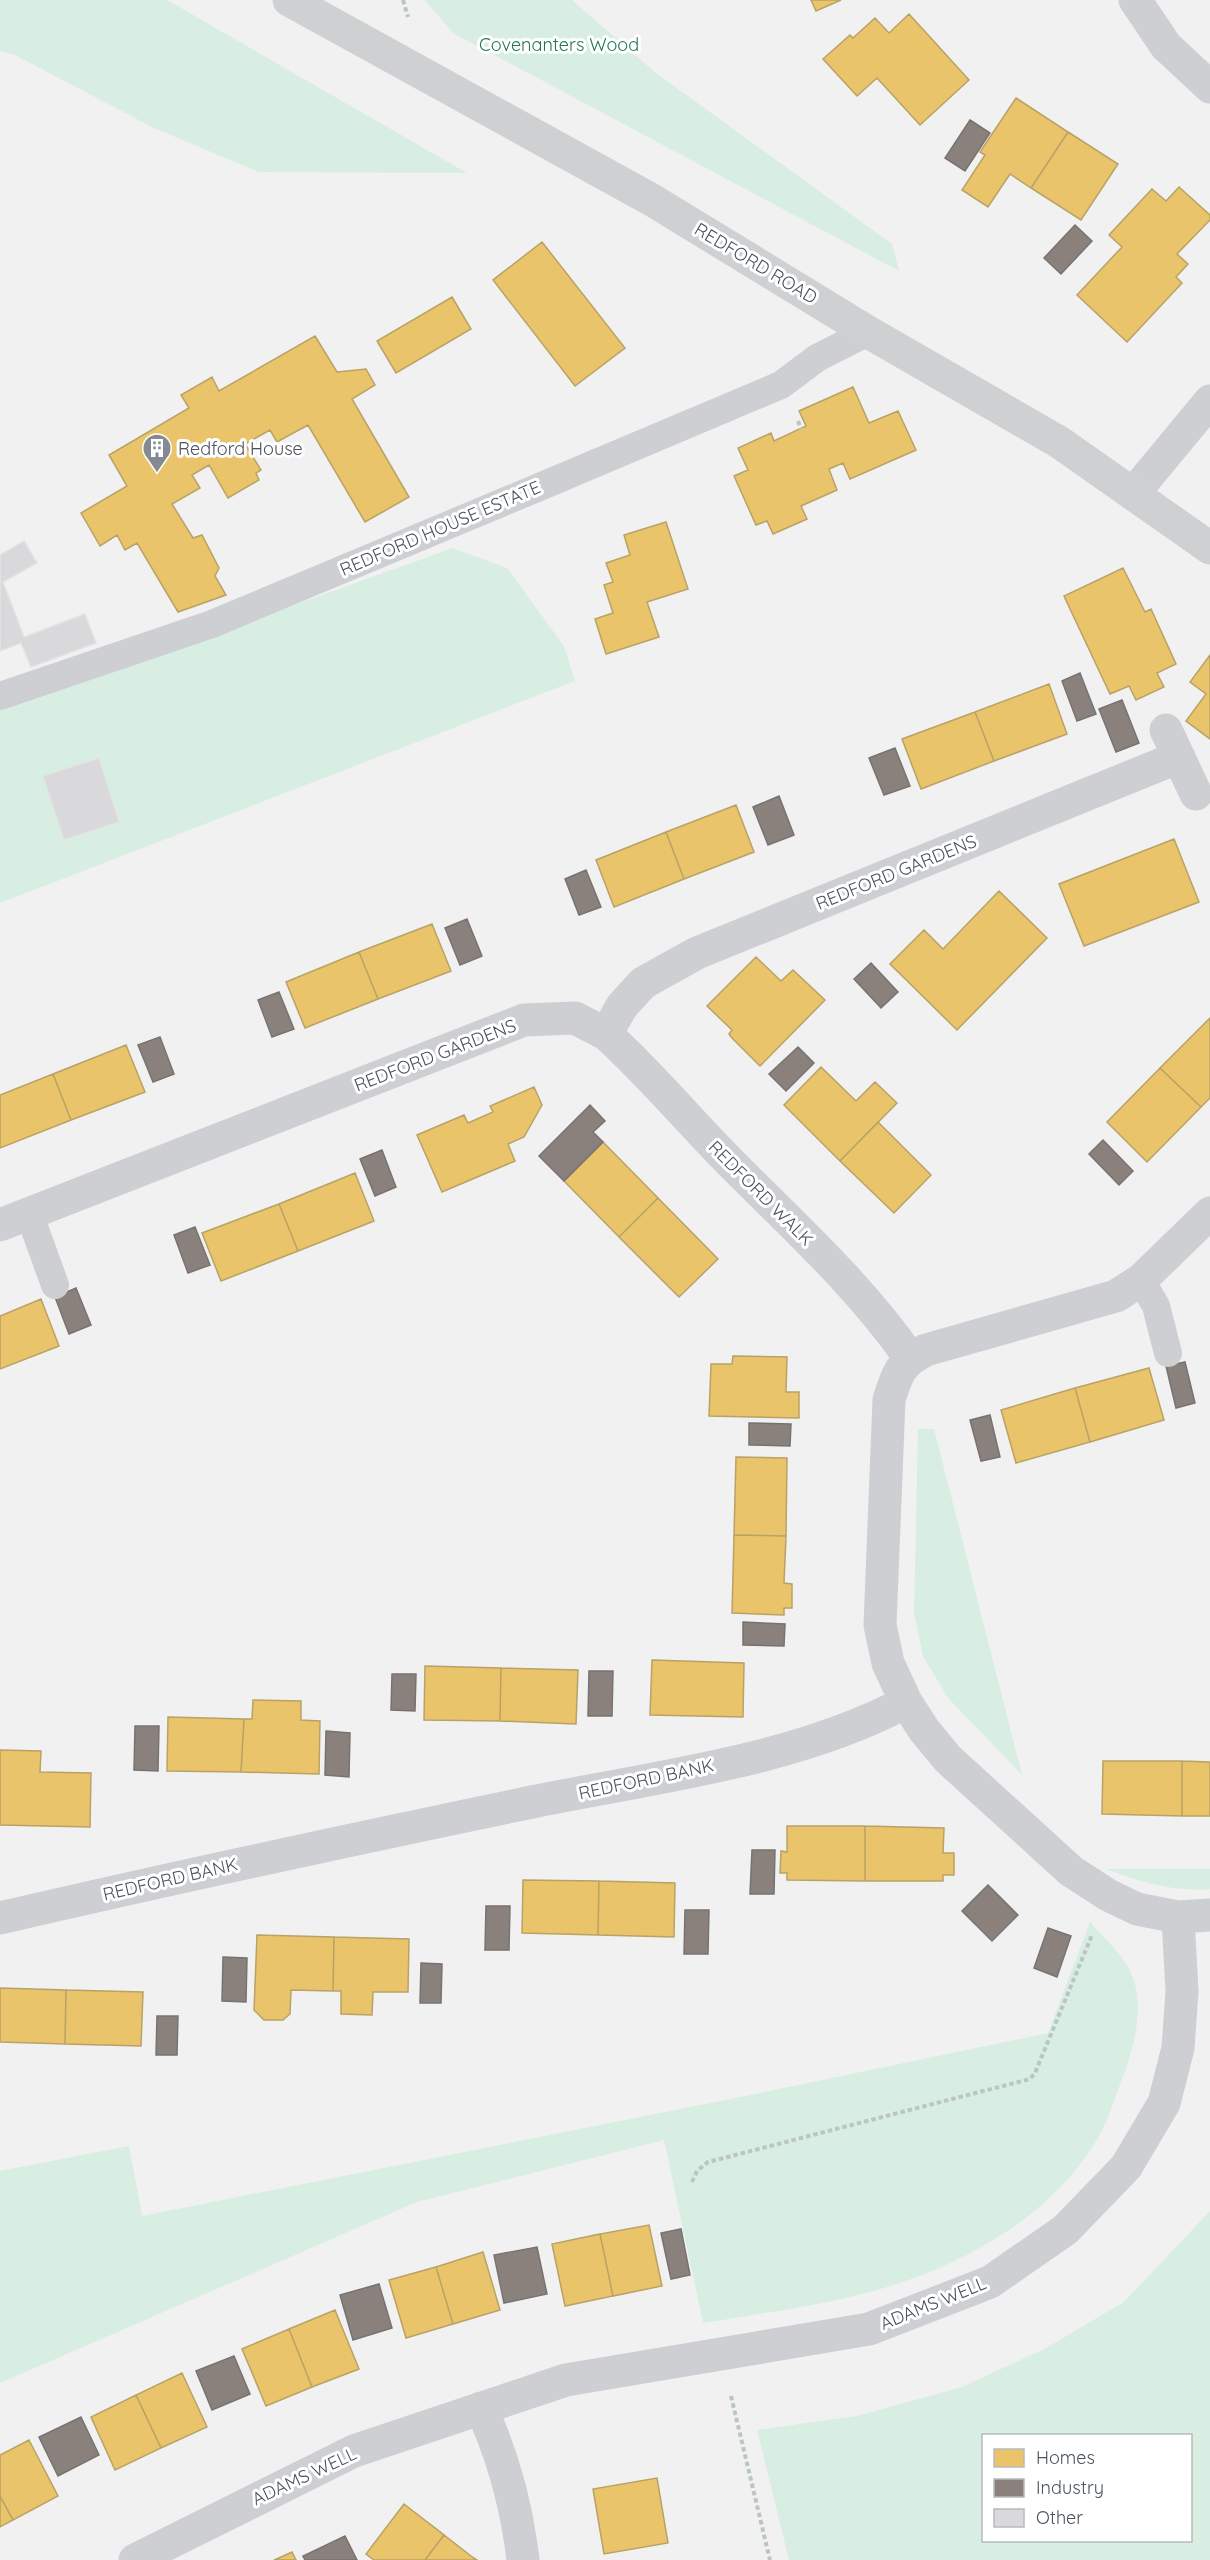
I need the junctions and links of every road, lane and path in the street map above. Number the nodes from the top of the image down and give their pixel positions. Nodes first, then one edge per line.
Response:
1 (289, 0) edge
2 (1135, 0) edge
3 (1210, 87) edge
4 (868, 332) junction
5 (1210, 401) edge
6 (1132, 494) junction
7 (1210, 548) edge
8 (0, 696) edge
9 (1196, 794) dead end
10 (606, 1035) junction
11 (1210, 1213) edge
12 (15, 1219) edge
13 (1141, 1280) junction
14 (55, 1285) dead end
15 (1168, 1353) dead end
16 (910, 1358) junction
17 (906, 1702) junction
18 (1108, 1895) junction
19 (1210, 1915) edge
20 (1178, 1917) junction
21 (0, 1918) edge
22 (692, 2182) dead end
23 (721, 2354) junction
24 (481, 2408) junction
25 (135, 2560) edge
26 (523, 2560) edge
27 (770, 2560) edge

1 - 4 main road, REDFORD ROAD
2 - 3 street
4 - 6 main road, REDFORD ROAD
4 - 8 lane, REDFORD HOUSE ESTATE
5 - 6 street
6 - 7 main road, REDFORD ROAD
9 - 10 street, REDFORD GARDENS
10 - 12 street, REDFORD GARDENS
10 - 16 street, REDFORD WALK
11 - 13 street
12 - 14 lane
13 - 15 lane
13 - 16 street
16 - 17 street
17 - 18 street
17 - 21 street, REDFORD BANK
18 - 20 street
18 - 22 path
19 - 20 street
20 - 23 street, ADAMS WELL
23 - 24 street, ADAMS WELL
23 - 27 path
24 - 25 street, ADAMS WELL
24 - 26 street

